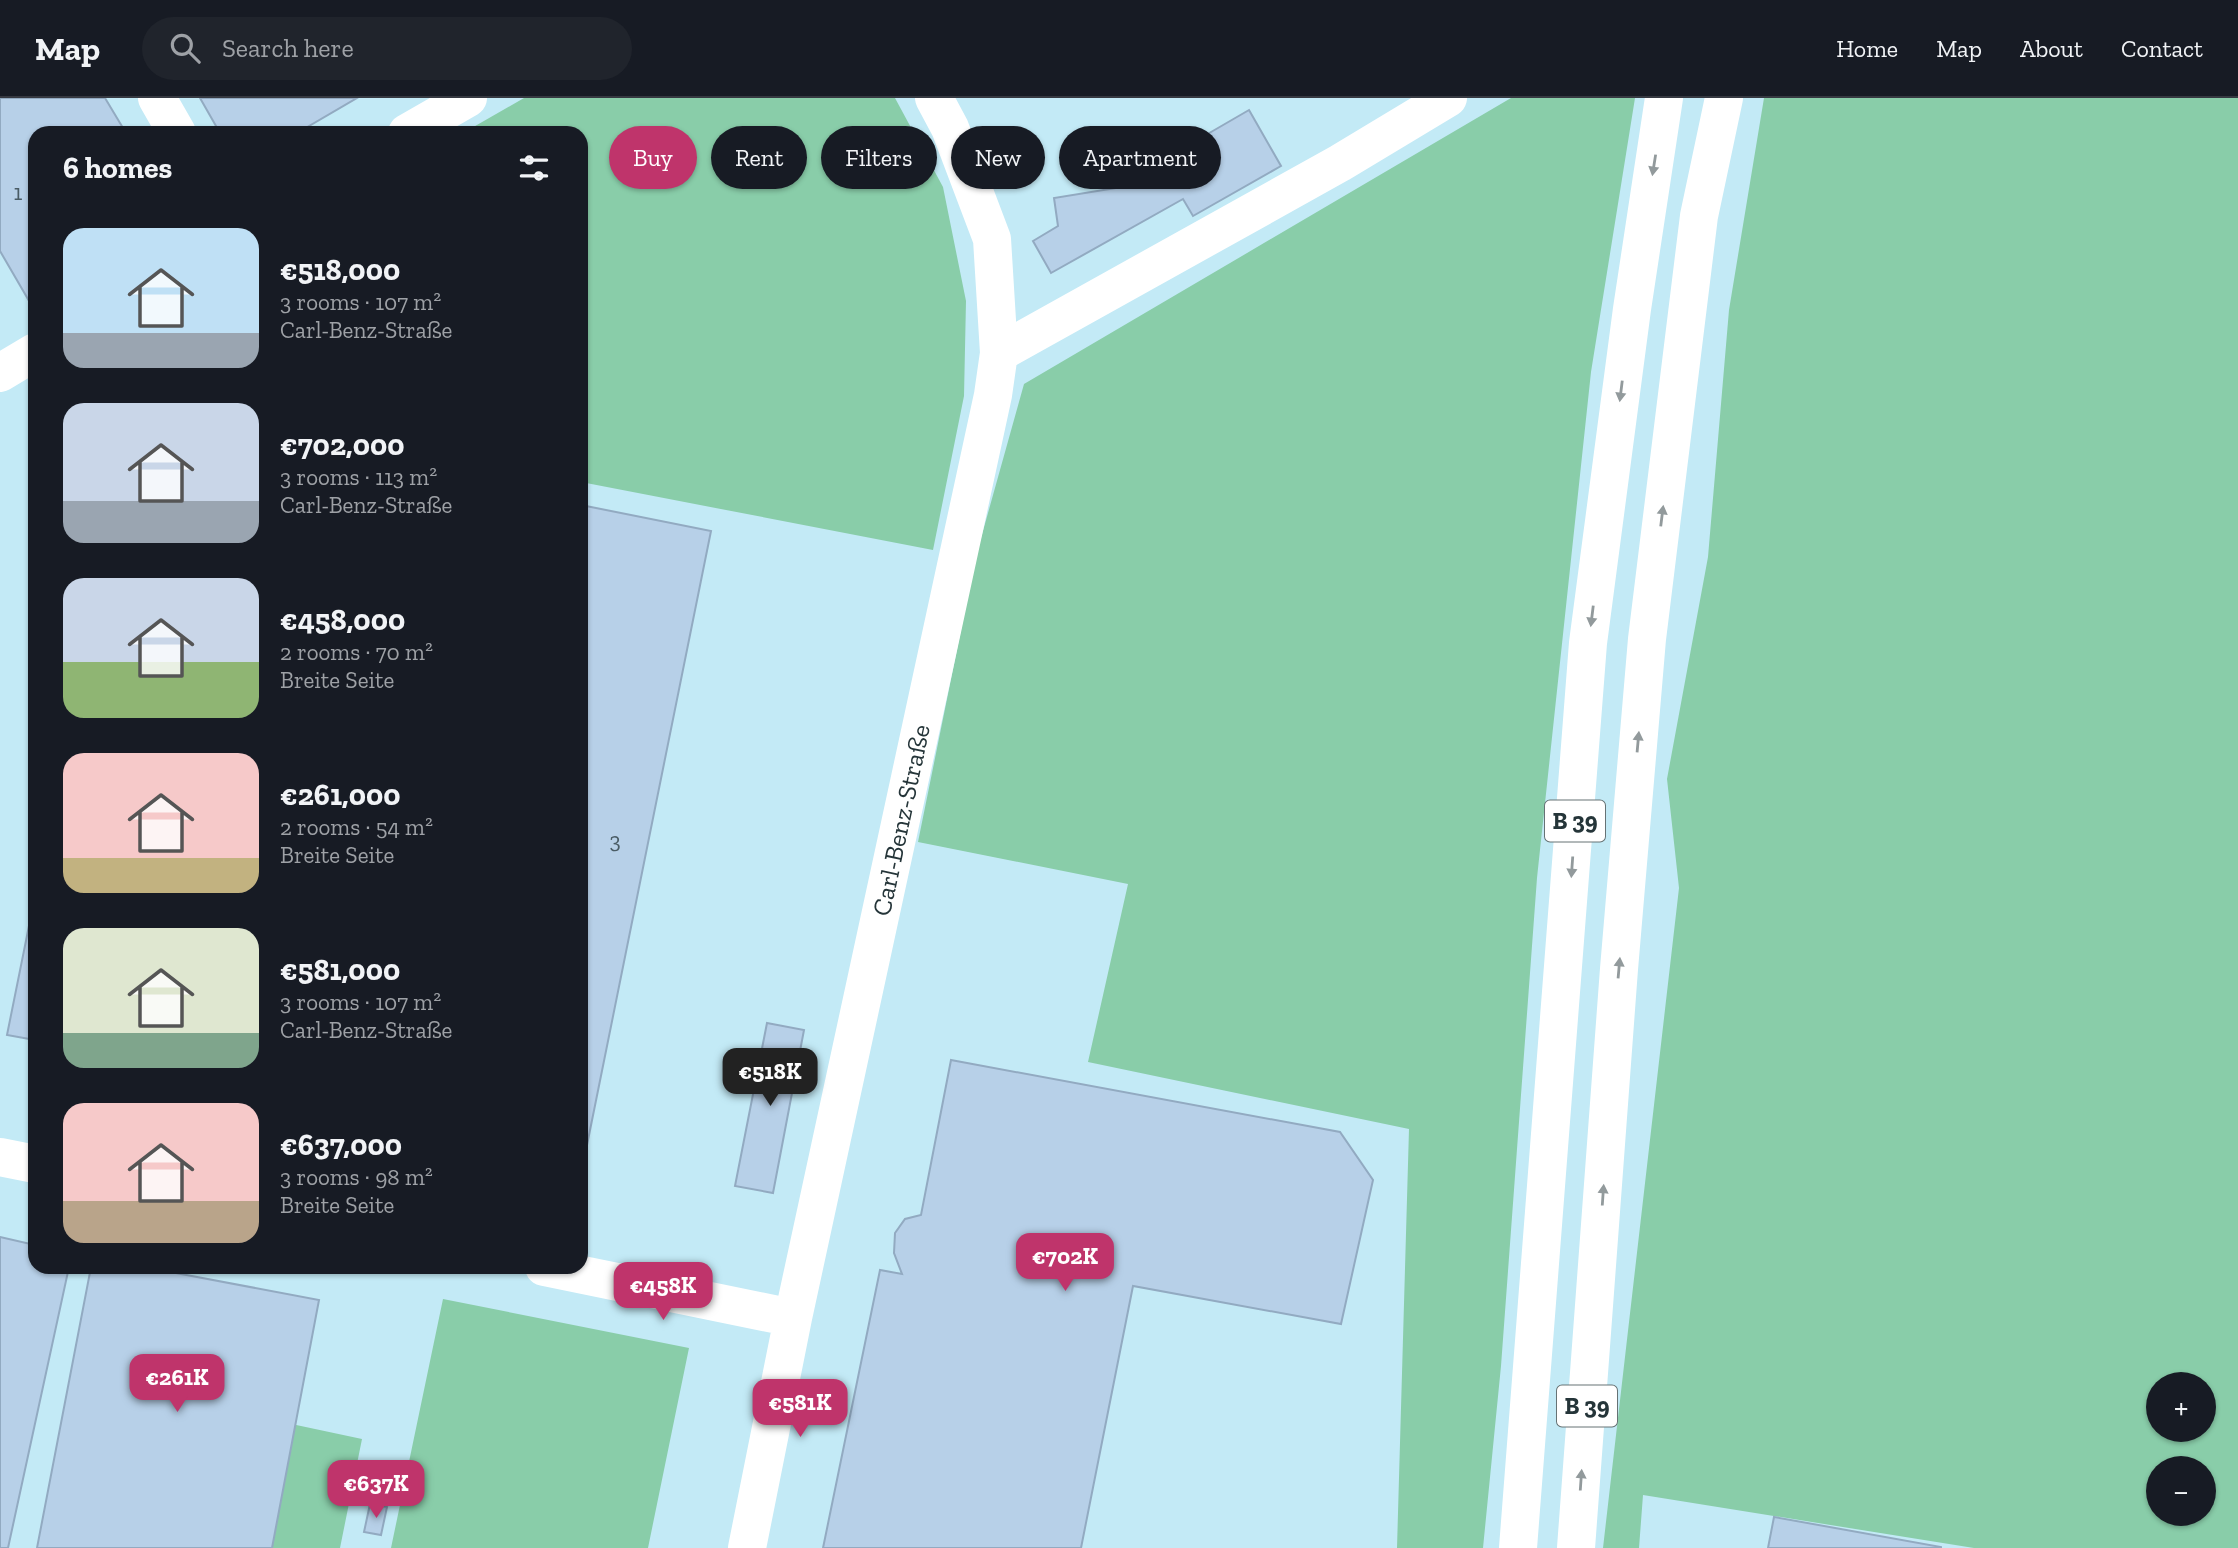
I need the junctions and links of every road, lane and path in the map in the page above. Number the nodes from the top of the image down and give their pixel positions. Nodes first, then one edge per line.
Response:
1 (157, 98) edge
2 (468, 98) edge
3 (933, 98) edge
4 (1448, 98) edge
5 (1664, 98) edge
6 (1724, 98) edge
7 (173, 126) edge
8 (419, 126) edge
9 (999, 353) junction
10 (28, 356) edge
11 (0, 373) edge
12 (0, 1157) edge
13 (28, 1163) edge
14 (578, 1274) edge
15 (793, 1318) junction
16 (747, 1548) edge
17 (1518, 1548) edge
18 (1576, 1548) edge

1 - 7 main road
2 - 8 main road
3 - 9 main road, Carl-Benz-Straße
4 - 9 main road
5 -> 17 main road, B 39
18 -> 6 main road, B 39
9 - 15 main road, Carl-Benz-Straße
10 - 11 main road
12 - 13 main road
14 - 15 main road
15 - 16 main road, Carl-Benz-Straße

